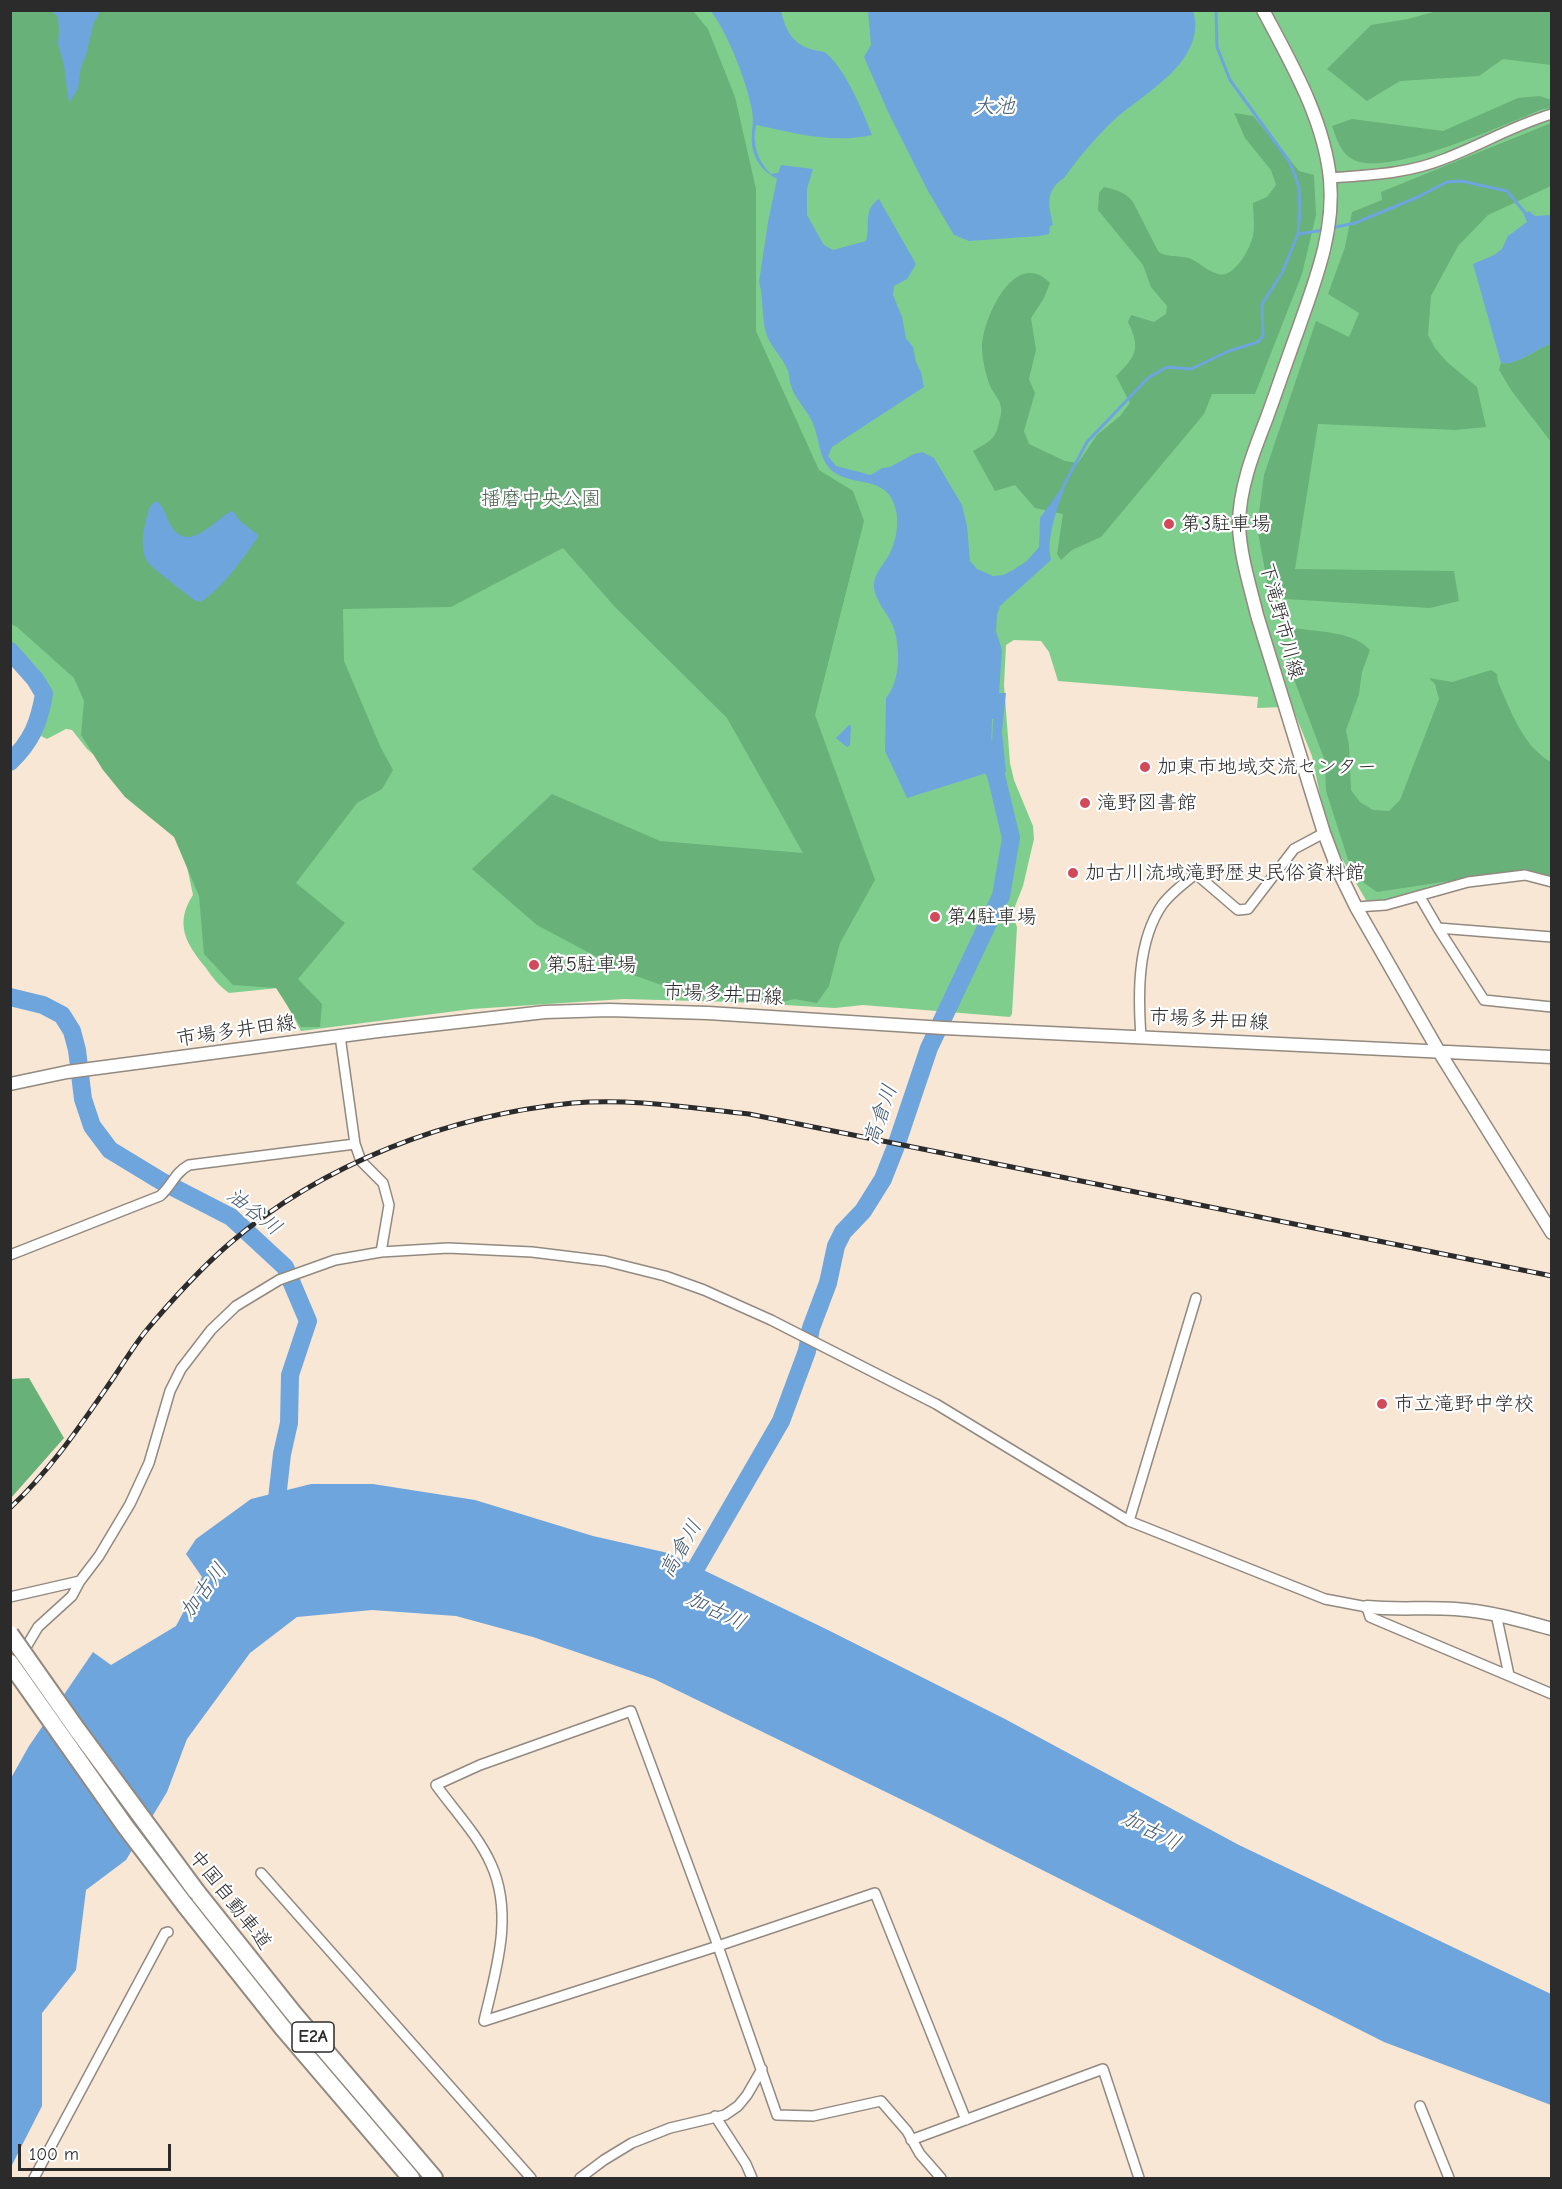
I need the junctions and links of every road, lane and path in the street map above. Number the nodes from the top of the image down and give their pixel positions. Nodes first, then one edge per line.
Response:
1 (1263, 10) edge
2 (1551, 114) edge
3 (1330, 178) junction
4 (1324, 832) junction
5 (1551, 882) edge
6 (1420, 897) junction
7 (1356, 907) junction
8 (1438, 928) junction
9 (1551, 937) edge
10 (1551, 1006) edge
11 (340, 1036) junction
12 (1141, 1037) junction
13 (1438, 1050) junction
14 (1551, 1056) edge
15 (10, 1084) edge
16 (355, 1144) junction
17 (1551, 1233) edge
18 (381, 1252) junction
19 (10, 1255) edge
20 (1196, 1298) dead end
21 (1129, 1521) junction
22 (80, 1581) junction
23 (10, 1597) edge
24 (1367, 1607) junction
25 (1496, 1614) junction
26 (1551, 1629) edge
27 (10, 1634) edge
28 (10, 1663) edge
29 (10, 1675) edge
30 (1509, 1675) junction
31 (1551, 1694) edge
32 (261, 1873) dead end
33 (168, 1932) dead end
34 (718, 1946) junction
35 (762, 2068) junction
36 (1420, 2106) dead end
37 (715, 2116) junction
38 (966, 2120) junction
39 (911, 2140) junction
40 (34, 2178) edge
41 (411, 2178) edge
42 (434, 2178) edge
43 (531, 2178) edge
44 (580, 2178) edge
45 (752, 2178) edge
46 (940, 2178) edge
47 (1139, 2178) edge
48 (1449, 2178) edge

1 - 3 main road, 下滝野市川線
2 - 3 street
3 - 4 main road, 下滝野市川線
4 - 7 main road, 下滝野市川線
4 - 12 street
5 - 6 street
6 - 7 street
6 - 8 street
7 - 13 main road, 下滝野市川線
8 - 9 street
8 - 10 street
11 - 12 main road, 市場多井田線
11 - 15 main road, 市場多井田線
11 - 16 street
12 - 13 main road, 市場多井田線
13 - 14 main road
13 - 17 main road, 下滝野市川線
16 - 18 street
16 - 19 street
18 - 21 street
18 - 22 street
20 - 21 street
21 - 24 street
22 - 23 street
22 - 29 street
24 - 25 main road
24 - 30 street
25 - 26 main road
25 - 30 street
27 - 42 highway, 中国自動車道 / E2A, bridge
28 - 41 highway, 中国自動車道 / E2A, bridge
30 - 31 street
32 - 43 street
33 - 40 street
34 - 34 street
34 - 35 street
34 - 38 street
35 - 37 street
35 - 39 street
36 - 48 street
37 - 44 street
37 - 45 street
38 - 39 street
38 - 47 street
39 - 46 street

